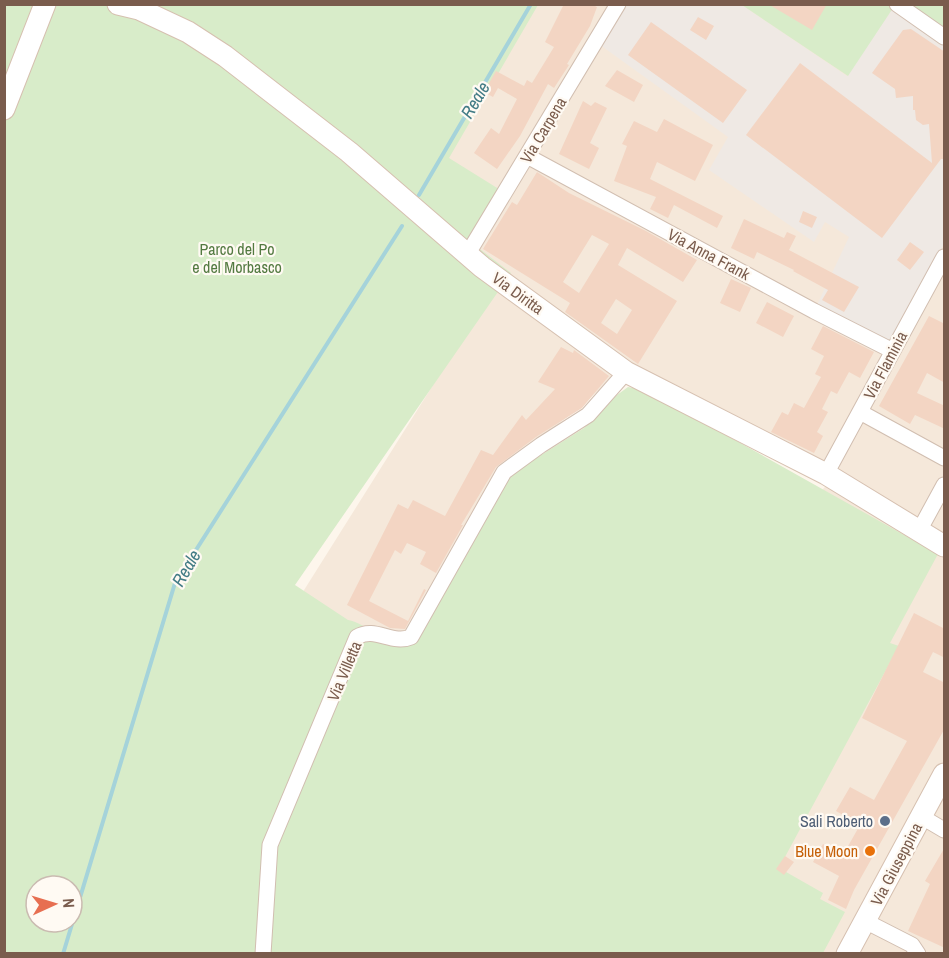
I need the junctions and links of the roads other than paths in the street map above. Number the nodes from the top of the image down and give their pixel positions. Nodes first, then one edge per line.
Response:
1 (31, 4) edge
2 (45, 4) edge
3 (118, 4) edge
4 (618, 4) edge
5 (897, 4) edge
6 (945, 37) edge
7 (29, 44) junction
8 (4, 109) edge
9 (527, 156) junction
10 (467, 255) junction
11 (945, 257) edge
12 (892, 351) junction
13 (626, 372) junction
14 (860, 412) junction
15 (945, 458) edge
16 (826, 474) junction
17 (945, 485) edge
18 (919, 531) junction
19 (945, 546) edge
20 (945, 774) edge
21 (922, 817) junction
22 (945, 830) edge
23 (866, 921) junction
24 (263, 954) edge
25 (847, 954) edge
26 (918, 954) edge

1 - 7 street
2 - 7 street
3 - 10 street, Via Diritta
4 - 9 street, Via Carpena
5 - 6 street
7 - 8 street
9 - 10 street, Via Carpena
9 - 12 street, Via Anna Frank
10 - 13 street, Via Diritta
11 - 12 street, Via Flaminia
12 - 14 street, Via Flaminia
13 - 16 street, Via Diritta
13 - 24 street, Via Villetta
14 - 15 street
14 - 16 street, Via Flaminia
16 - 18 street, Via Diritta
17 - 18 street
18 - 19 street, Via Diritta
20 - 21 street, Via Giuseppina
21 - 22 street
21 - 23 street, Via Giuseppina
23 - 25 street, Via Giuseppina
23 - 26 street

